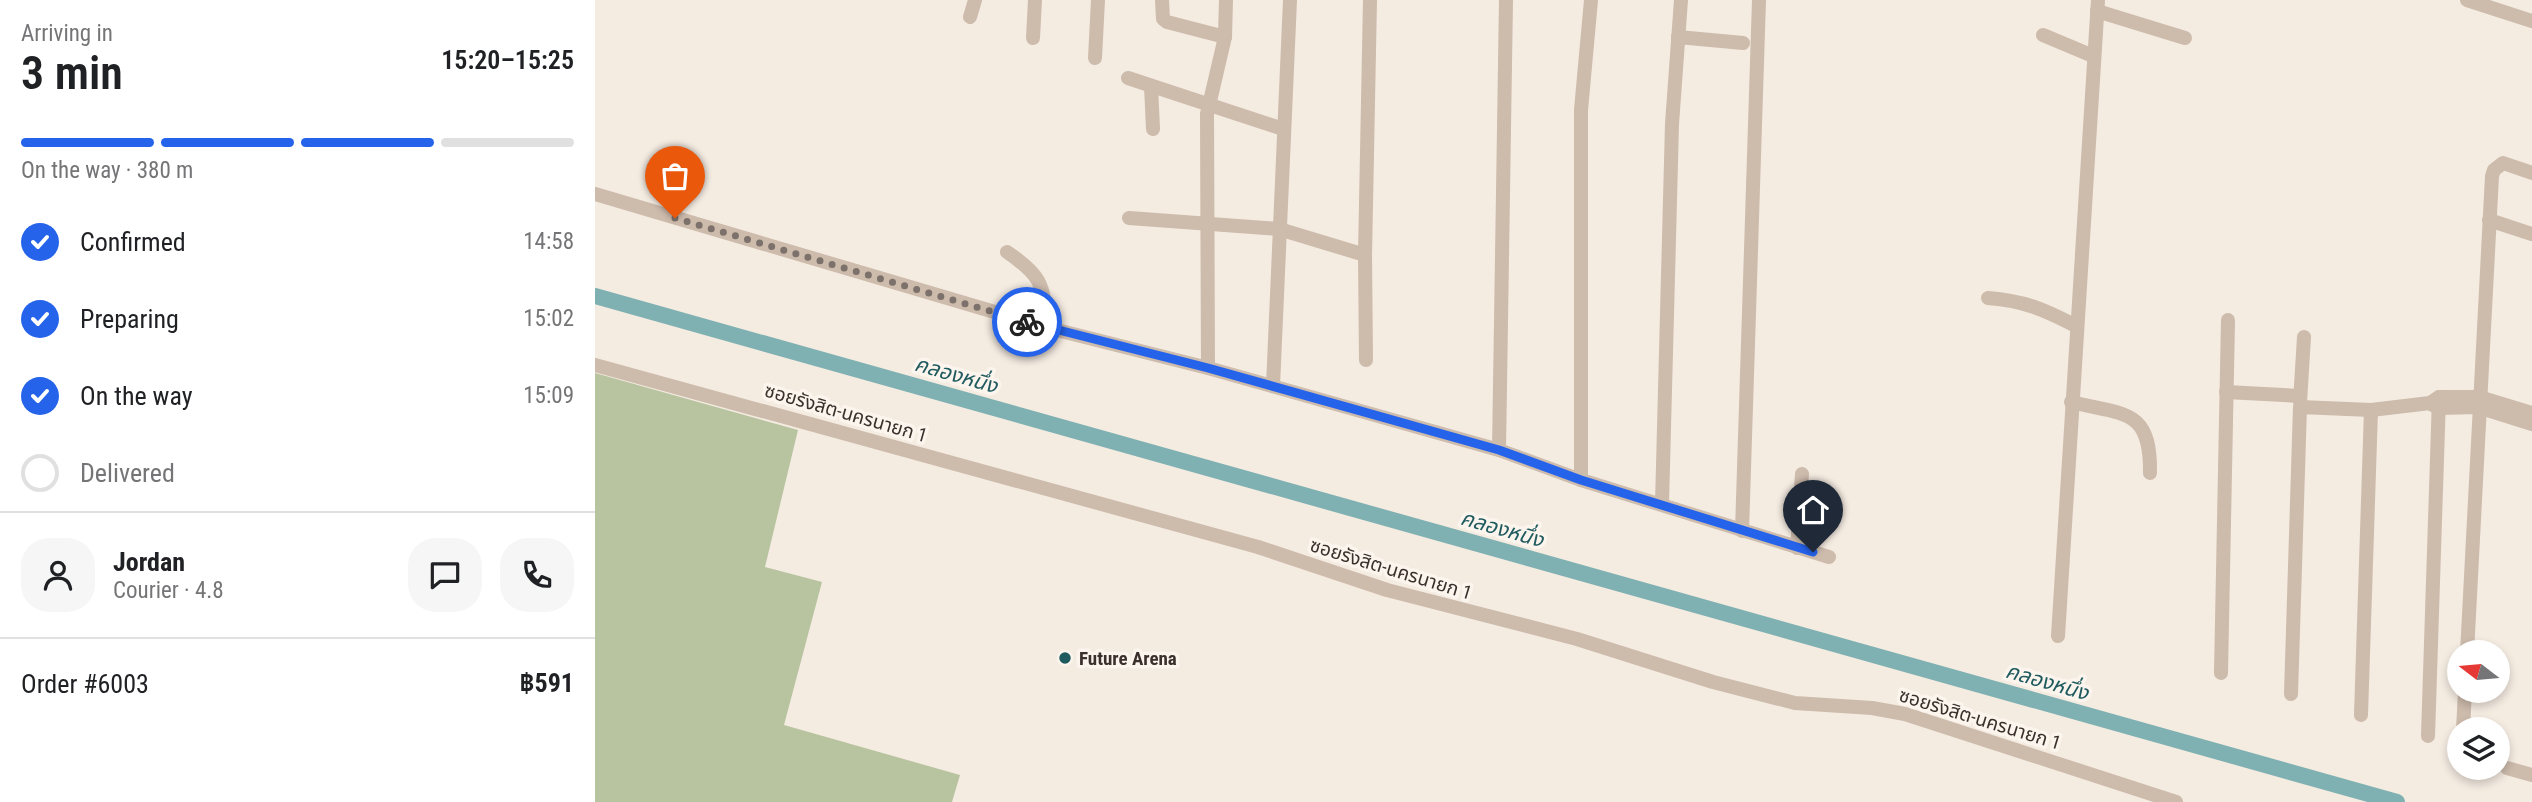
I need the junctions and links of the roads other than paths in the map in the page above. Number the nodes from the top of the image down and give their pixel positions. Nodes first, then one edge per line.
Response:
1 (975, 0) edge
2 (1035, 0) edge
3 (1098, 0) edge
4 (1162, 0) edge
5 (1226, 0) edge
6 (1290, 0) edge
7 (1370, 0) edge
8 (1506, 0) edge
9 (1591, 0) edge
10 (1681, 0) edge
11 (1759, 0) edge
12 (2467, 0) edge
13 (2097, 6) edge
14 (2508, 7) edge
15 (970, 17) dead end
16 (2532, 21) edge
17 (2043, 35) dead end
18 (1225, 37) junction
19 (1678, 37) junction
20 (1033, 38) dead end
21 (2185, 38) dead end
22 (1743, 43) dead end
23 (2093, 56) junction
24 (1095, 58) dead end
25 (1128, 78) dead end
26 (1151, 86) junction
27 (1209, 102) junction
28 (1153, 129) dead end
29 (1283, 129) junction
30 (2532, 173) edge
31 (595, 194) edge
32 (1129, 218) dead end
33 (2489, 220) junction
34 (1206, 222) junction
35 (1279, 229) junction
36 (2532, 234) edge
37 (1007, 252) dead end
38 (1365, 255) junction
39 (1988, 298) dead end
40 (2228, 320) dead end
41 (2076, 326) junction
42 (1049, 328) junction
43 (2304, 337) dead end
44 (1366, 360) dead end
45 (595, 365) edge
46 (1208, 368) junction
47 (1273, 386) junction
48 (2226, 392) junction
49 (2300, 401) junction
50 (2071, 402) junction
51 (2479, 402) junction
52 (2436, 403) junction
53 (2371, 410) junction
54 (2532, 413) edge
55 (2532, 424) edge
56 (1499, 450) junction
57 (2150, 473) dead end
58 (1802, 474) dead end
59 (1581, 480) junction
60 (1662, 504) junction
61 (1742, 531) junction
62 (1797, 548) junction
63 (1829, 557) dead end
64 (2058, 636) dead end
65 (2468, 640) edge
66 (2221, 673) dead end
67 (2291, 694) dead end
68 (2361, 715) dead end
69 (2428, 736) dead end
70 (2510, 769) edge
71 (2532, 775) edge
72 (2176, 802) edge

1 - 15 street
2 - 20 street
3 - 24 street
4 - 18 street
5 - 18 street
6 - 29 street
7 - 38 street
8 - 56 street
9 - 59 street
10 - 19 street
11 - 61 street
12 - 14 street
13 - 21 street
13 - 23 street
14 - 16 street
17 - 23 street
18 - 27 street
19 - 22 street
19 - 60 street
23 - 41 street
25 - 26 street
26 - 27 street
26 - 28 street
27 - 29 street
27 - 34 street
29 - 35 street
30 - 33 street
31 - 42 street
32 - 34 street
33 - 36 street
33 - 51 street
34 - 35 street
34 - 46 street
35 - 38 street
35 - 47 street
37 - 42 street
38 - 44 street
39 - 41 street
40 - 48 street
41 - 50 street
42 - 46 street
43 - 49 street
45 - 72 street, ซอยรังสิต-นครนายก 1
46 - 47 street
47 - 56 street
48 - 49 street
48 - 66 street
49 - 53 street
49 - 67 street
50 - 57 street
50 - 64 street
51 - 52 street
51 - 54 street
51 - 55 street
51 - 65 street
52 - 53 street
52 - 69 street
53 - 68 street
56 - 59 street
58 - 62 street
59 - 60 street
60 - 61 street
61 - 62 street
62 - 63 street
70 - 71 street

